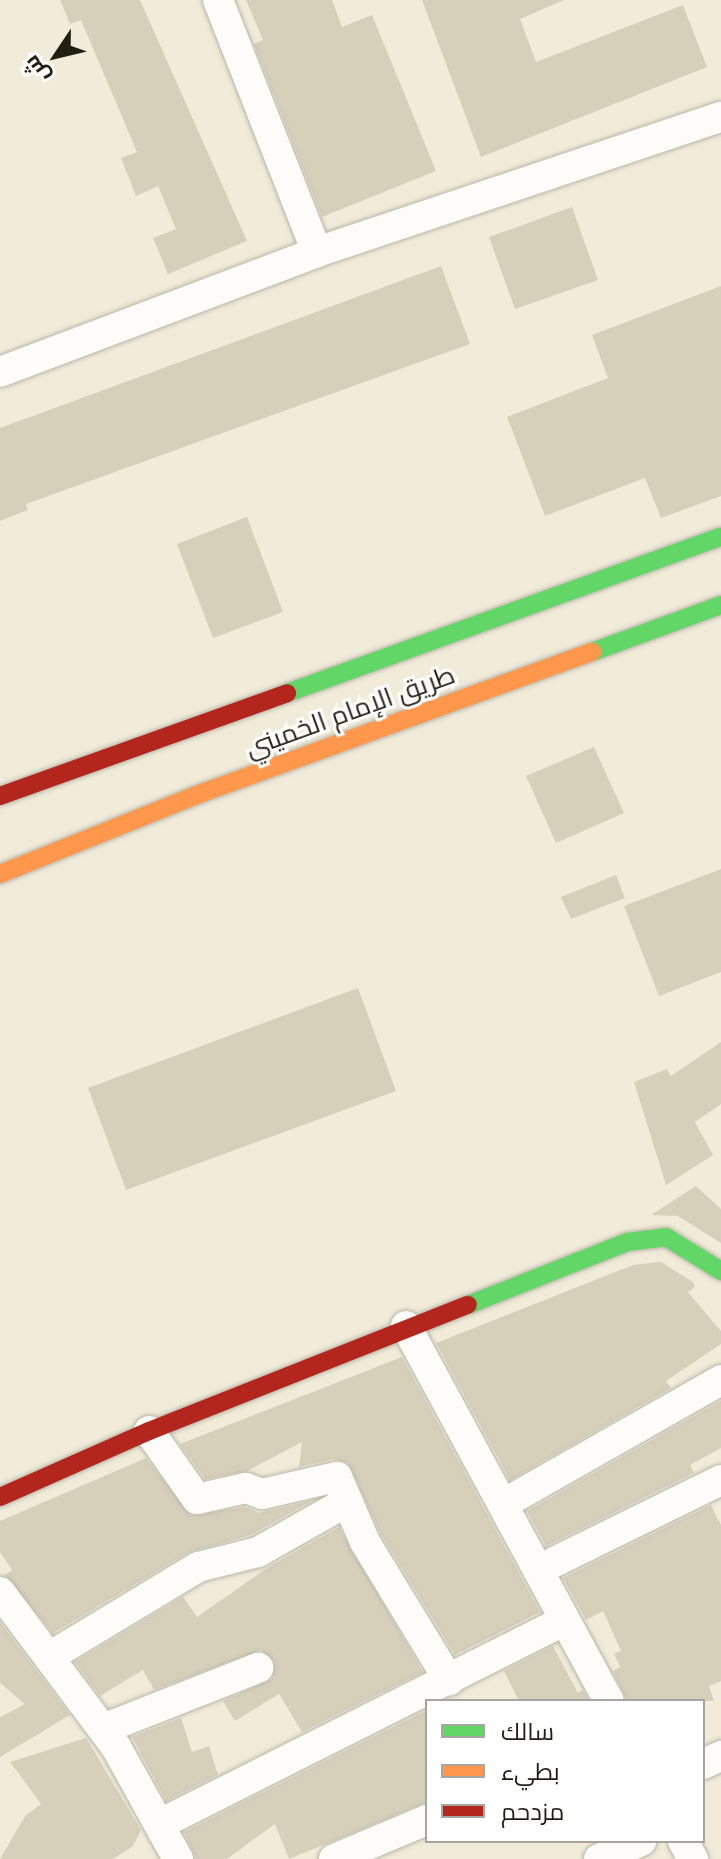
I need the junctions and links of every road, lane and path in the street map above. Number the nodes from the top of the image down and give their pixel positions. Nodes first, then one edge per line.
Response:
1 (218, 0) edge
2 (721, 117) edge
3 (317, 252) junction
4 (0, 372) edge
5 (721, 537) edge
6 (721, 605) edge
7 (301, 735) dead end
8 (0, 769) edge
9 (38, 781) junction
10 (202, 793) junction
11 (0, 796) edge
12 (0, 874) edge
13 (721, 1271) edge
14 (406, 1326) junction
15 (721, 1380) edge
16 (149, 1431) junction
17 (721, 1480) edge
18 (0, 1497) edge
19 (348, 1501) junction
20 (503, 1504) junction
21 (538, 1570) junction
22 (0, 1592) edge
23 (565, 1620) junction
24 (49, 1657) junction
25 (258, 1668) dead end
26 (449, 1680) junction
27 (608, 1699) edge
28 (103, 1729) junction
29 (425, 1821) edge
30 (160, 1824) junction
31 (636, 1843) edge
32 (178, 1859) edge
33 (334, 1859) edge
34 (599, 1859) edge

1 - 3 street
2 - 3 street
3 - 4 street
5 - 9 main road, طريق الإمام الخميني
6 - 10 main road, طريق الإمام الخميني
7 - 10 main road
8 - 9 street
9 - 11 main road, طريق الإمام الخميني
10 - 12 main road, طريق الإمام الخميني
13 - 14 main road
14 - 16 main road
14 - 20 street
15 - 20 street
16 - 18 main road
16 - 19 street
17 - 21 street
19 - 24 street
19 - 26 street
20 - 21 street
21 - 23 street
22 - 24 street
23 - 26 street
23 - 27 street
24 - 28 street
25 - 28 street
26 - 30 street
28 - 30 street
29 - 33 street
30 - 32 street
31 - 34 street

